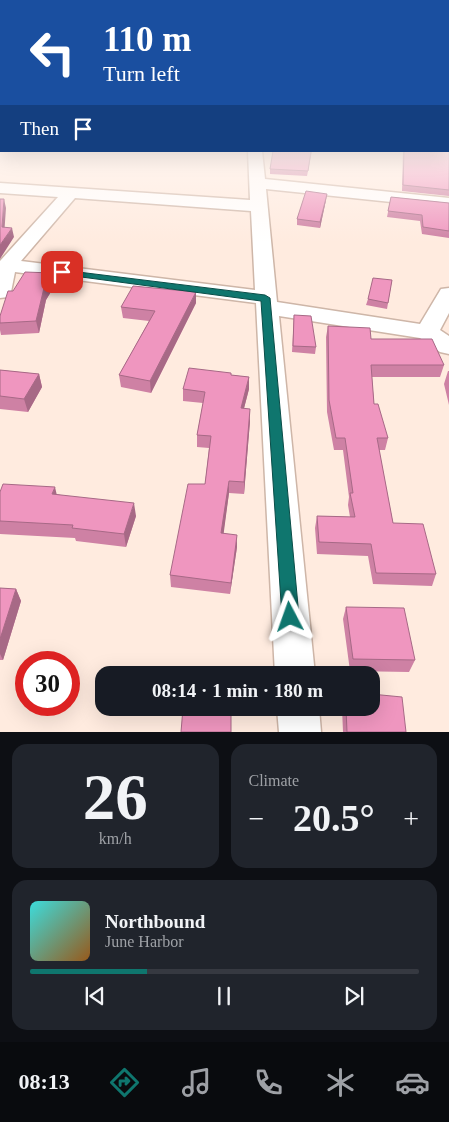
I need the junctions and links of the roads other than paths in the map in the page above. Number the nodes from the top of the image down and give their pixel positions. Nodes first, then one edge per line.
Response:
1 (256, 175) edge
2 (0, 188) edge
3 (72, 193) junction
4 (257, 194) junction
5 (449, 203) edge
6 (7, 266) junction
7 (0, 292) edge
8 (449, 294) edge
9 (266, 303) junction
10 (427, 332) junction
11 (449, 347) edge
12 (294, 666) edge
13 (299, 716) edge
14 (300, 732) edge

1 - 4 street
2 - 3 street
3 - 4 street
3 - 6 street
4 - 5 street
4 - 9 street
6 - 7 street
6 - 9 street
8 - 10 street
9 - 10 street
9 - 12 street
10 - 11 street
13 - 14 street

